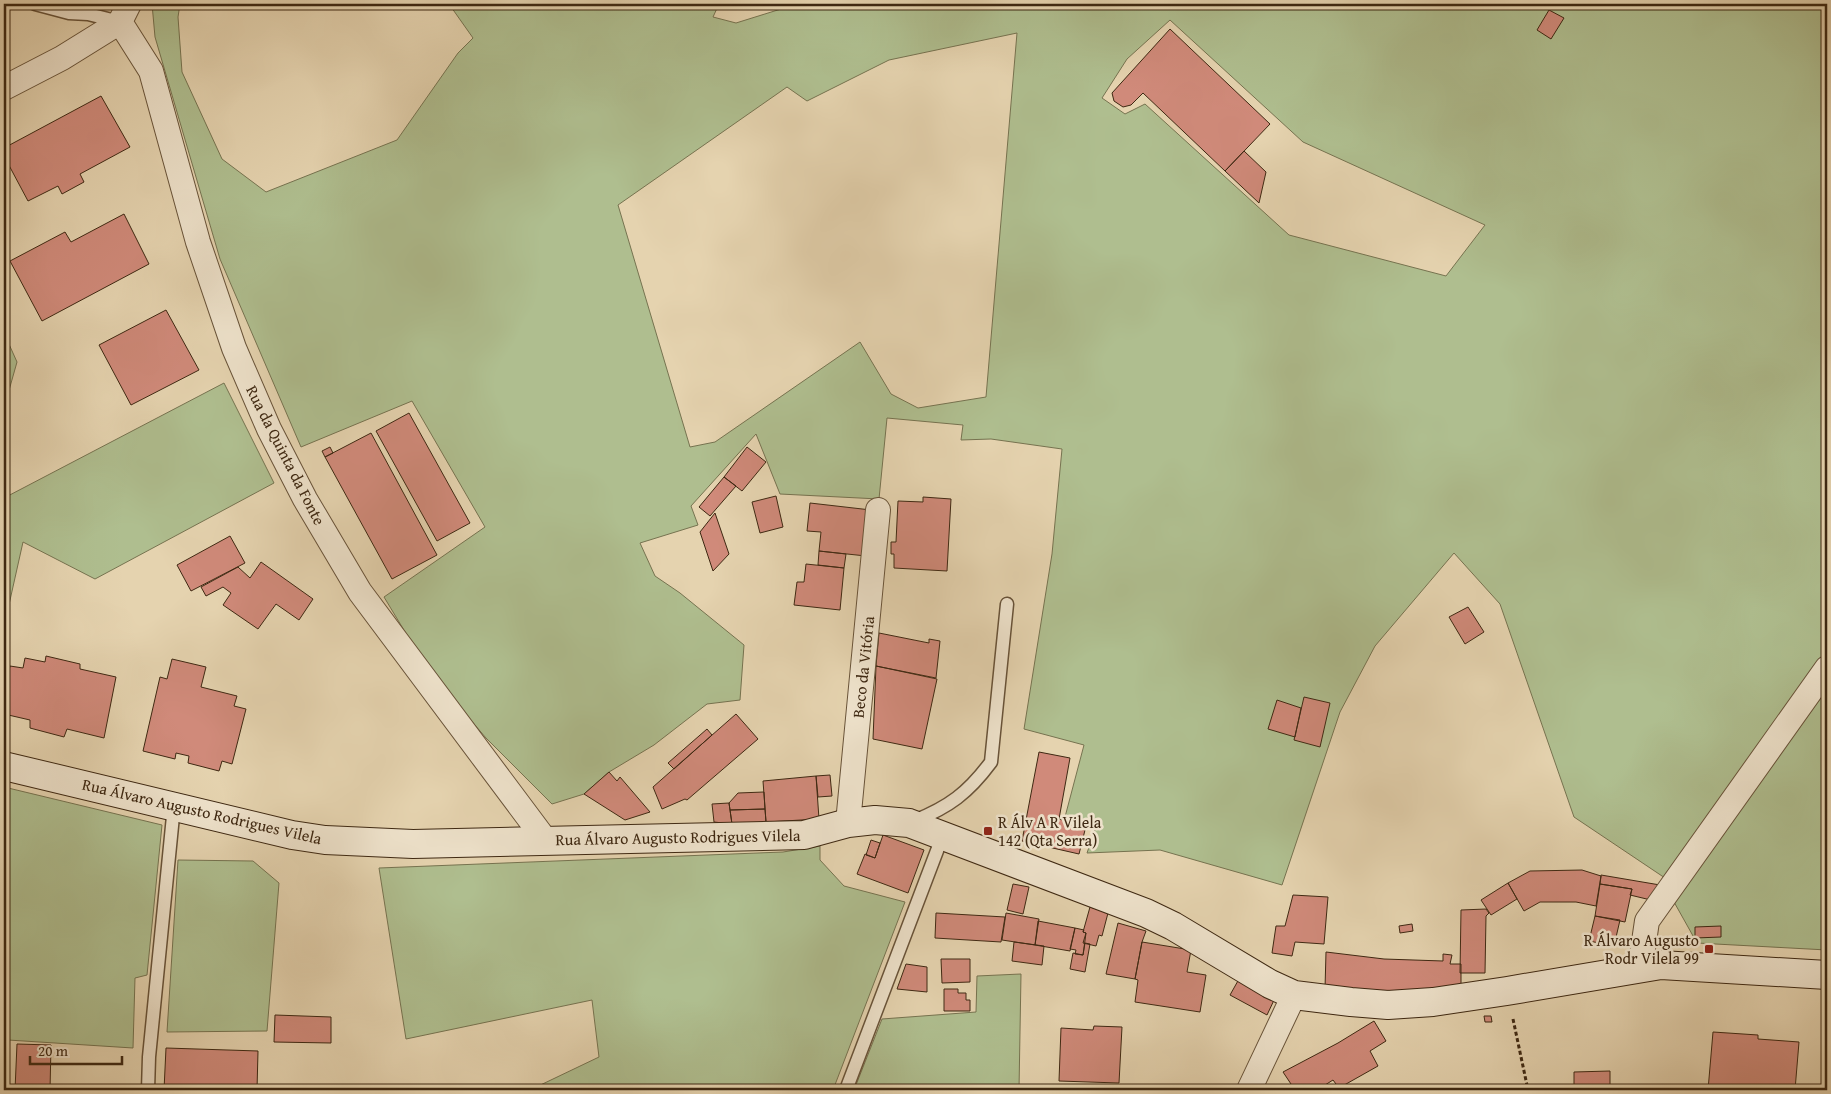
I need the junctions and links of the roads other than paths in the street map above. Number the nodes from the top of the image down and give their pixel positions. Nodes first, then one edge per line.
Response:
1 (35, 4) edge
2 (124, 13) edge
3 (4, 88) edge
4 (878, 510) dead end
5 (1007, 604) dead end
6 (1827, 668) edge
7 (4, 766) edge
8 (174, 806) junction
9 (848, 823) junction
10 (909, 823) junction
11 (943, 835) junction
12 (546, 841) junction
13 (1640, 969) junction
14 (1827, 975) edge
15 (1294, 995) junction
16 (148, 1090) edge
17 (846, 1090) edge
18 (1249, 1090) edge

1 - 2 lane
2 - 3 street
2 - 12 street, Rua da Quinta da Fonte
4 - 9 street, Beco da Vitória
5 - 10 lane
6 - 13 street
7 - 8 main road, Rua Álvaro Augusto Rodrigues Vilela
8 - 12 main road, Rua Álvaro Augusto Rodrigues Vilela
8 - 16 lane
9 - 10 main road, Rua Álvaro Augusto Rodrigues Vilela
9 - 12 main road, Rua Álvaro Augusto Rodrigues Vilela
10 - 11 main road, Rua Álvaro Augusto Rodrigues Vilela
11 - 15 main road, Rua Álvaro Augusto Rodrigues Vilela
11 - 17 lane
13 - 14 main road, Rua Álvaro Augusto Rodrigues Vilela
13 - 15 main road, Rua Álvaro Augusto Rodrigues Vilela
15 - 18 street

